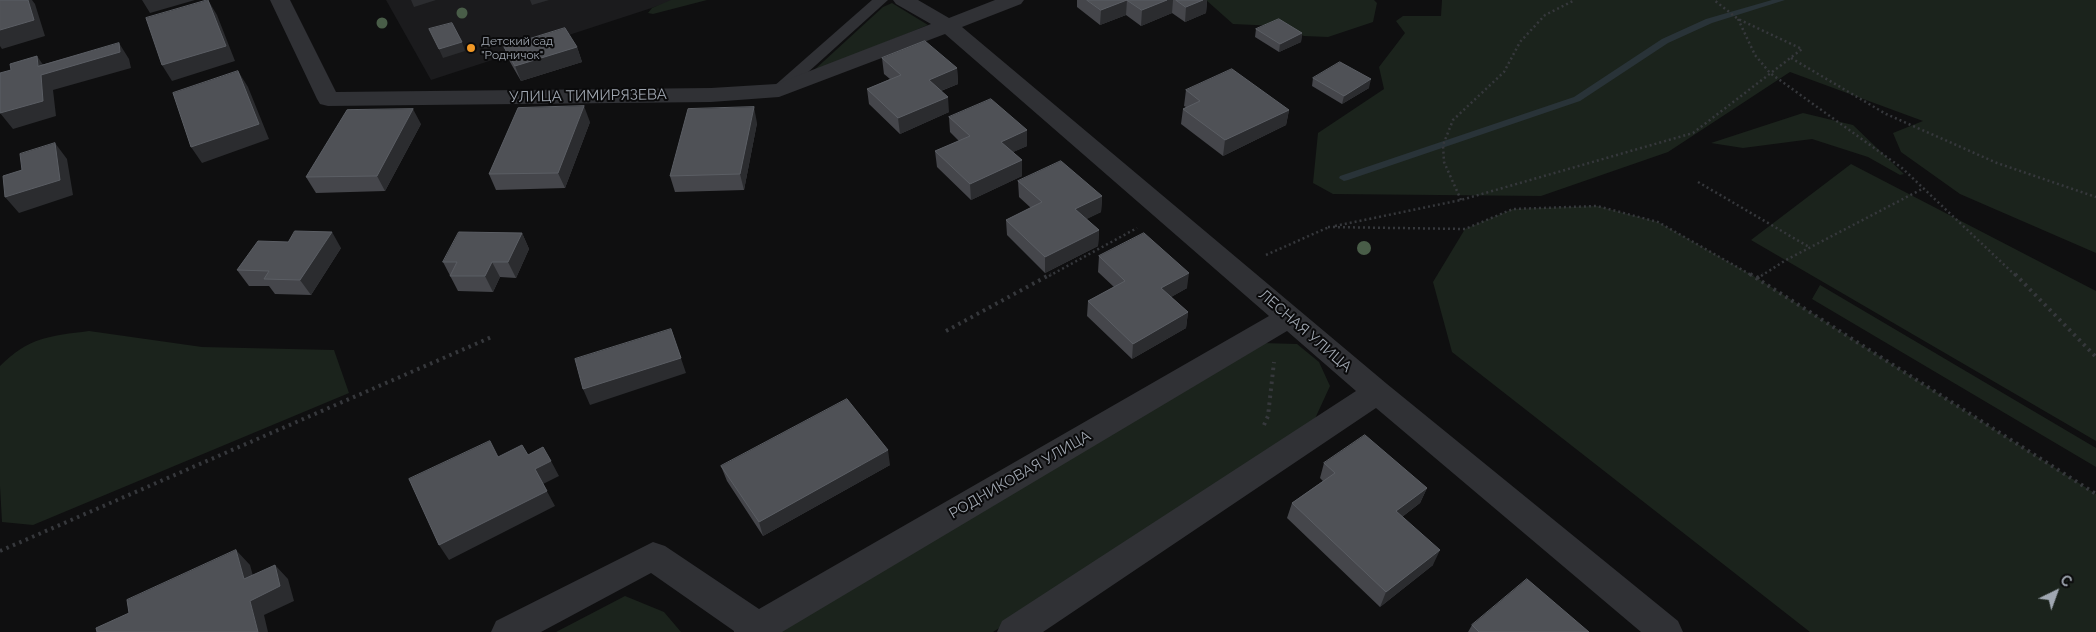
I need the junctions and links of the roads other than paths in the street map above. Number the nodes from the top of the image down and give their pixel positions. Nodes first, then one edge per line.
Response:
1 (280, 0) edge
2 (882, 0) edge
3 (903, 0) edge
4 (1014, 0) edge
5 (947, 25) junction
6 (779, 90) junction
7 (1284, 320) junction
8 (1377, 392) junction
9 (755, 630) edge
10 (508, 632) edge
11 (1014, 632) edge
12 (1666, 632) edge

1 - 6 street, УЛИЦА ТИМИРЯЗЕВА
2 - 6 lane
3 - 5 street, ЛЕСНАЯ УЛИЦА
4 - 5 street, УЛИЦА ТИМИРЯЗЕВА
5 - 6 street, УЛИЦА ТИМИРЯЗЕВА
5 - 7 street, ЛЕСНАЯ УЛИЦА
7 - 8 street, ЛЕСНАЯ УЛИЦА
7 - 9 street, РОДНИКОВАЯ УЛИЦА
8 - 11 street
8 - 12 street, ЛЕСНАЯ УЛИЦА
9 - 10 street

